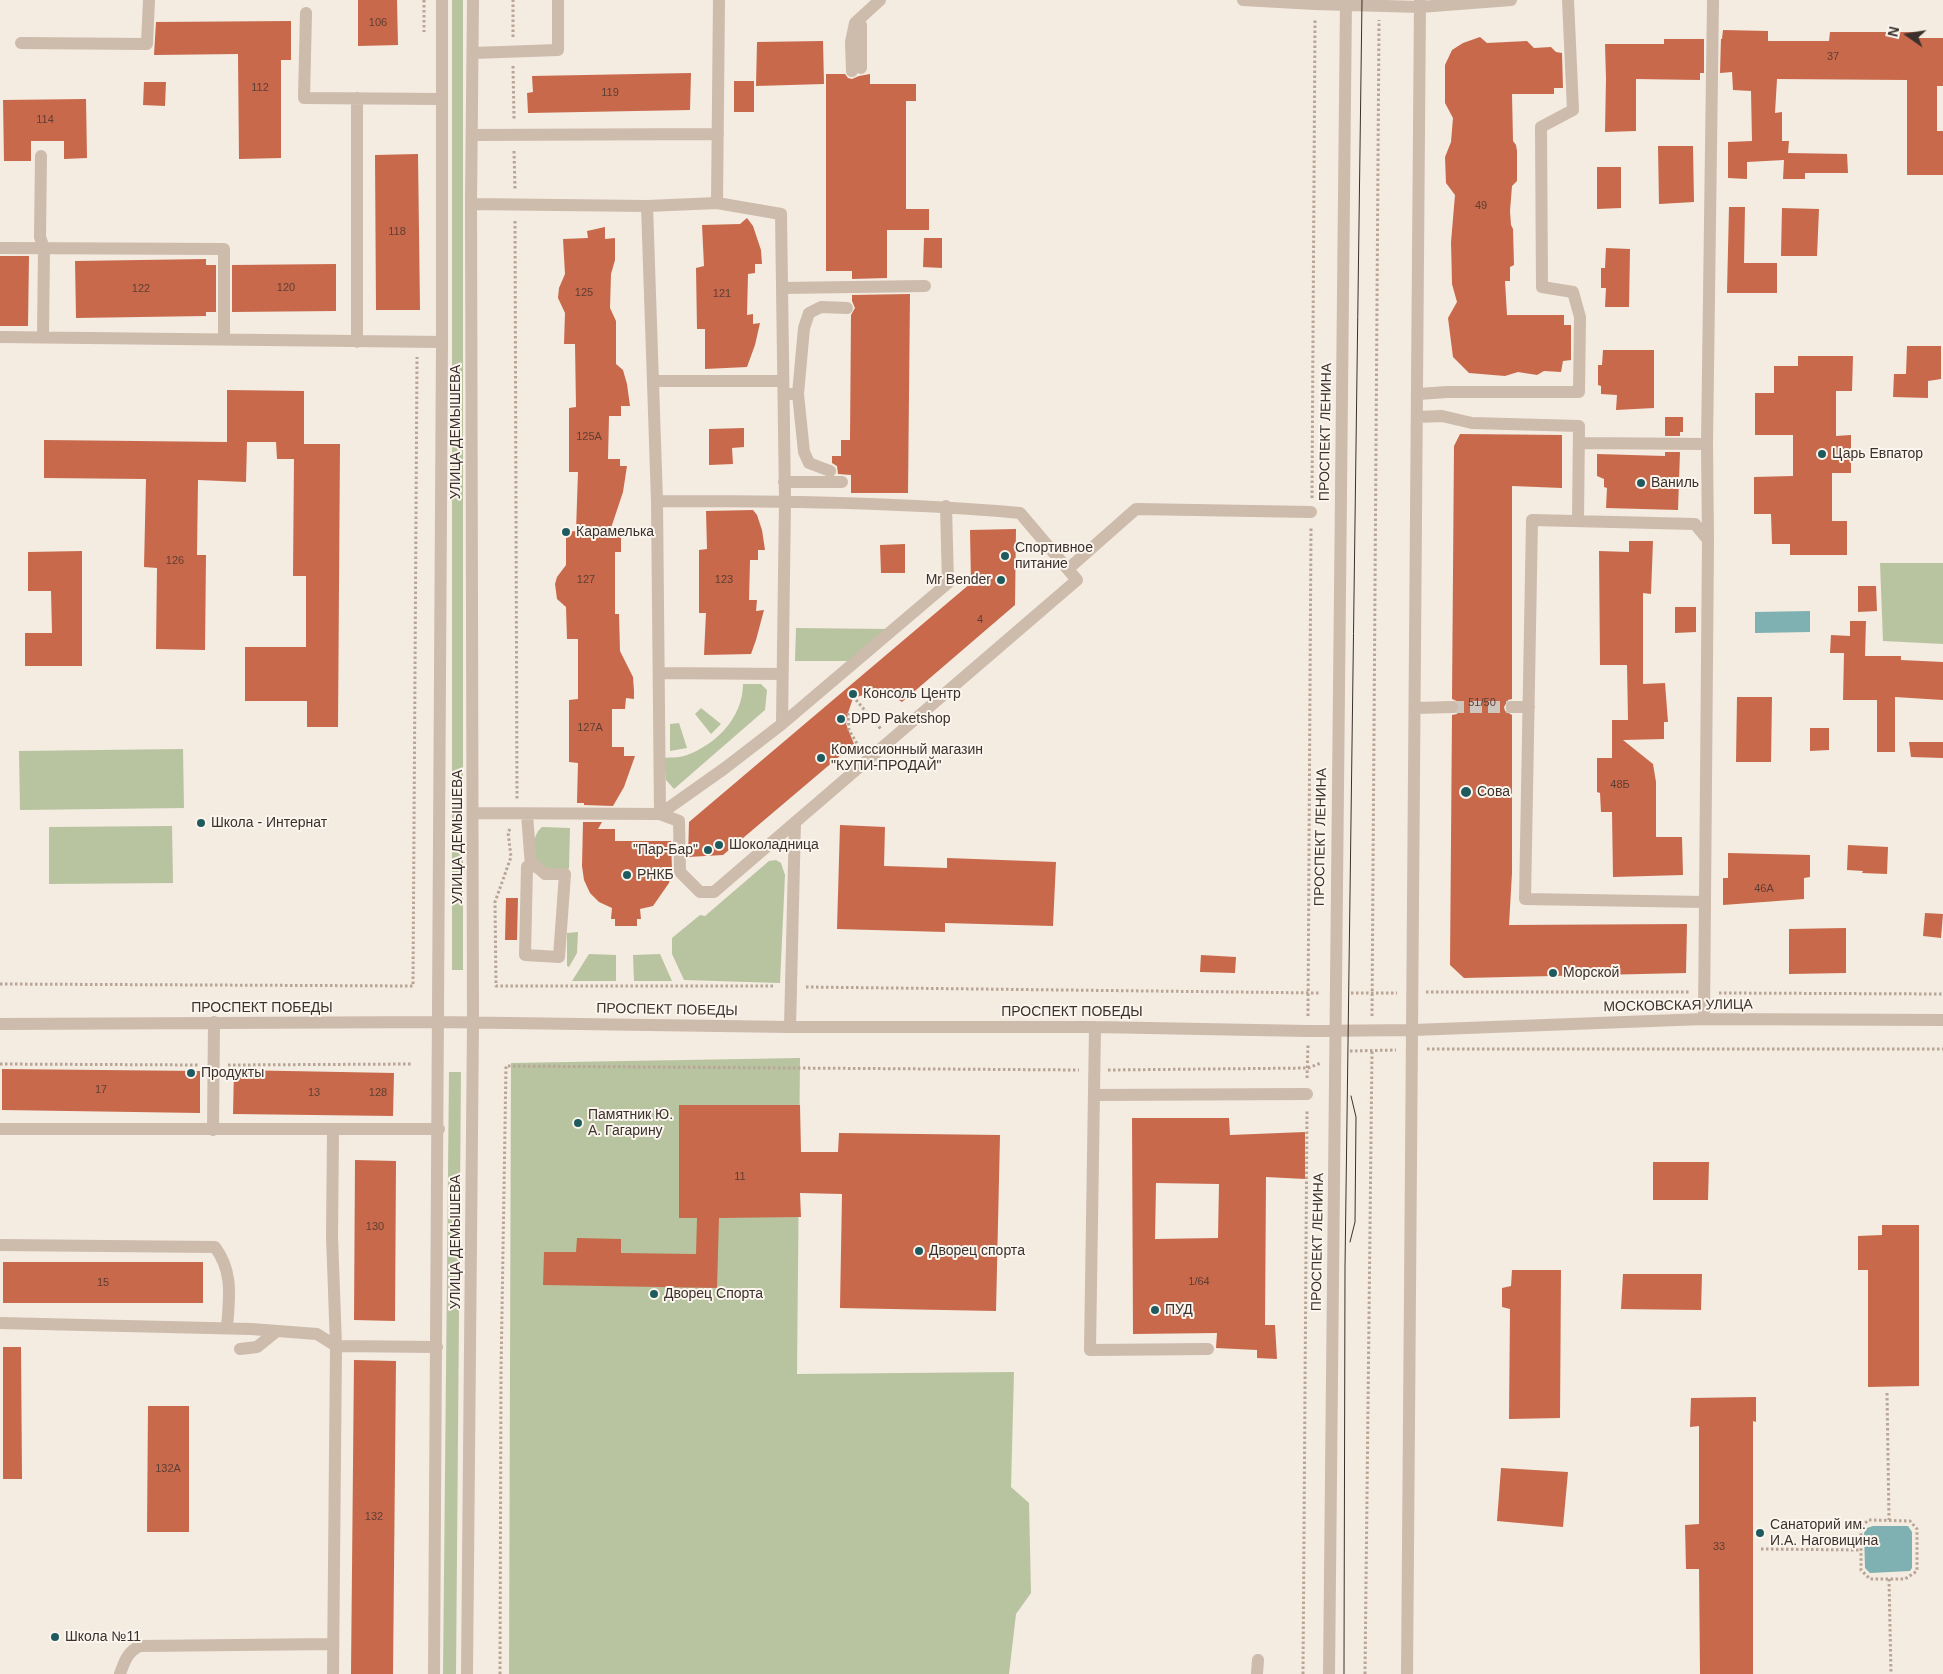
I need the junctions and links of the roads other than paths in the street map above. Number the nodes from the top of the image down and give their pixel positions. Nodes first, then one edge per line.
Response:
1 (149, 0) edge
2 (442, 0) edge
3 (474, 0) edge
4 (558, 0) edge
5 (719, 0) edge
6 (880, 0) edge
7 (1243, 0) edge
8 (1511, 0) edge
9 (1568, 0) edge
10 (1713, 0) edge
11 (1346, 3) edge
12 (1420, 4) edge
13 (306, 13) dead end
14 (20, 43) dead end
15 (473, 53) junction
16 (856, 70) dead end
17 (357, 98) junction
18 (442, 99) junction
19 (718, 134) junction
20 (472, 135) junction
21 (41, 156) dead end
22 (717, 203) junction
23 (471, 204) junction
24 (647, 206) junction
25 (0, 248) edge
26 (44, 248) junction
27 (925, 286) dead end
28 (782, 288) junction
29 (847, 308) dead end
30 (0, 337) edge
31 (43, 338) junction
32 (224, 339) junction
33 (357, 342) junction
34 (442, 342) junction
35 (653, 381) junction
36 (783, 382) junction
37 (798, 394) junction
38 (1418, 394) junction
39 (784, 395) junction
40 (1418, 417) junction
41 (1579, 443) junction
42 (1707, 444) junction
43 (830, 471) dead end
44 (784, 482) junction
45 (842, 482) dead end
46 (657, 501) junction
47 (784, 501) junction
48 (946, 506) junction
49 (1312, 512) road end
50 (1578, 521) junction
51 (1708, 540) junction
52 (1068, 569) junction
53 (659, 673) junction
54 (782, 674) junction
55 (1452, 707) tunnel mouth
56 (1512, 707) tunnel mouth
57 (1528, 707) junction
58 (1416, 708) junction
59 (782, 724) junction
60 (473, 814) junction
61 (522, 814) junction
62 (660, 814) junction
63 (795, 822) junction
64 (531, 867) junction
65 (1706, 902) junction
66 (1704, 1019) junction
67 (1943, 1020) edge
68 (214, 1022) junction
69 (440, 1022) junction
70 (472, 1023) junction
71 (0, 1024) edge
72 (1095, 1026) junction
73 (790, 1027) junction
74 (1372, 1030) joint
75 (1413, 1030) junction
76 (1334, 1031) junction
77 (1307, 1094) road end
78 (1094, 1095) junction
79 (0, 1129) edge
80 (213, 1130) junction
81 (334, 1130) junction
82 (438, 1130) junction
83 (0, 1245) edge
84 (0, 1323) edge
85 (227, 1328) junction
86 (278, 1331) junction
87 (336, 1346) junction
88 (437, 1347) junction
89 (240, 1348) dead end
90 (1208, 1349) dead end
91 (333, 1644) junction
92 (1258, 1660) dead end
93 (120, 1674) edge
94 (333, 1674) edge
95 (434, 1674) edge
96 (467, 1674) edge
97 (1258, 1674) edge
98 (1329, 1674) edge
99 (1407, 1674) edge

1 - 14 street
2 - 18 street, УЛИЦА ДЕМЫШЕВА
3 - 15 street, УЛИЦА ДЕМЫШЕВА
4 - 15 street
5 - 19 street
6 - 16 street
7 - 11 street
8 - 12 street
9 - 38 street
10 - 42 street
11 - 12 street
11 - 76 street, ПРОСПЕКТ ЛЕНИНА
12 - 38 street
13 - 17 street
15 - 20 street, УЛИЦА ДЕМЫШЕВА
17 - 18 street
17 - 33 street
18 - 34 street, УЛИЦА ДЕМЫШЕВА
19 - 20 street
19 - 22 street
20 - 23 street, УЛИЦА ДЕМЫШЕВА
21 - 26 street
22 - 24 street
22 - 28 street
23 - 24 street
23 - 60 street, УЛИЦА ДЕМЫШЕВА
24 - 35 street
25 - 26 street
26 - 31 street
26 - 32 street
27 - 28 street
28 - 36 street
29 - 37 street
30 - 31 street
31 - 32 street
32 - 33 street
33 - 34 street
34 - 69 street, УЛИЦА ДЕМЫШЕВА
35 - 36 street
35 - 46 street
36 - 39 street
37 - 39 street
37 - 43 street
38 - 40 street
39 - 44 street
40 - 41 street
40 - 58 street
41 - 42 street
41 - 50 street
42 - 51 street
44 - 45 street
44 - 47 street
46 - 47 street
46 - 53 street
47 - 48 street
47 - 54 street
48 - 52 street
48 - 59 street
49 - 52 street
50 - 51 street
50 - 57 street
51 - 65 street
52 - 63 street
53 - 54 street
53 - 62 street
54 - 59 street
55 - 58 street
56 - 57 street
57 - 65 street
58 - 75 street
59 - 62 street
60 - 61 street
60 - 70 street, УЛИЦА ДЕМЫШЕВА
61 - 62 street
61 - 64 street
62 - 63 street
63 - 73 street
64 - 64 street
65 - 66 street
66 - 67 street, МОСКОВСКАЯ УЛИЦА
66 - 75 street, МОСКОВСКАЯ УЛИЦА
68 - 69 street, ПРОСПЕКТ ПОБЕДЫ
68 - 71 street, ПРОСПЕКТ ПОБЕДЫ
68 - 80 street
69 - 70 street, ПРОСПЕКТ ПОБЕДЫ
69 - 82 street, УЛИЦА ДЕМЫШЕВА
70 - 73 street, ПРОСПЕКТ ПОБЕДЫ
70 - 96 street, УЛИЦА ДЕМЫШЕВА
72 - 73 street, ПРОСПЕКТ ПОБЕДЫ
72 - 76 street, ПРОСПЕКТ ПОБЕДЫ
72 - 78 street
74 - 75 street, МОСКОВСКАЯ УЛИЦА
74 - 76 street, ПРОСПЕКТ ПОБЕДЫ
75 - 99 street
76 - 98 street, ПРОСПЕКТ ЛЕНИНА
77 - 78 street
78 - 90 street
79 - 80 street
80 - 81 street
81 - 82 street
81 - 87 street
82 - 88 street, УЛИЦА ДЕМЫШЕВА
83 - 85 street
84 - 85 street
85 - 86 street
86 - 87 street
86 - 89 street
87 - 88 street
87 - 91 street
88 - 95 street, УЛИЦА ДЕМЫШЕВА
91 - 93 street
91 - 94 street
92 - 97 street

